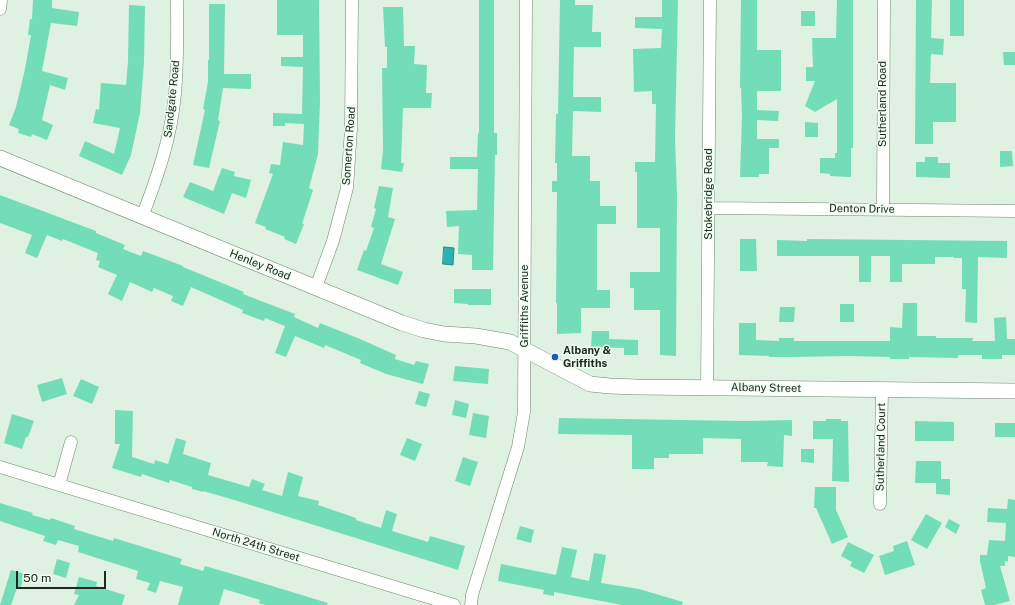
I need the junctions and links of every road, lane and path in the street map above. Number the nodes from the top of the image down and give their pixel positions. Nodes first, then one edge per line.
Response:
1 (1, 0) edge
2 (177, 0) edge
3 (352, 0) edge
4 (526, 0) edge
5 (710, 0) edge
6 (884, 0) edge
7 (0, 9) edge
8 (0, 158) edge
9 (709, 208) junction
10 (882, 209) junction
11 (1015, 211) edge
12 (142, 218) junction
13 (316, 287) junction
14 (525, 350) junction
15 (707, 387) junction
16 (882, 390) junction
17 (1015, 391) edge
18 (71, 442) dead end
19 (0, 466) edge
20 (60, 485) junction
21 (880, 504) dead end
22 (454, 605) edge
23 (471, 605) edge

1 - 7 street
2 - 12 street, Sandgate Road
3 - 13 street, Somerton Road
4 - 14 street, Griffiths Avenue
5 - 9 street, Stokebridge Road
6 - 10 street, Sutherland Road
8 - 12 street, Henley Road
9 - 10 street, Denton Drive
9 - 15 street, Stokebridge Road
10 - 11 street, Denton Drive
12 - 13 street, Henley Road
13 - 14 street, Henley Road
14 - 15 street, Albany Street
14 - 23 street, Griffiths Avenue
15 - 16 street, Albany Street
16 - 17 street, Albany Street
16 - 21 street, Sutherland Court
18 - 20 street
19 - 20 street, North 24th Street
20 - 22 street, North 24th Street

